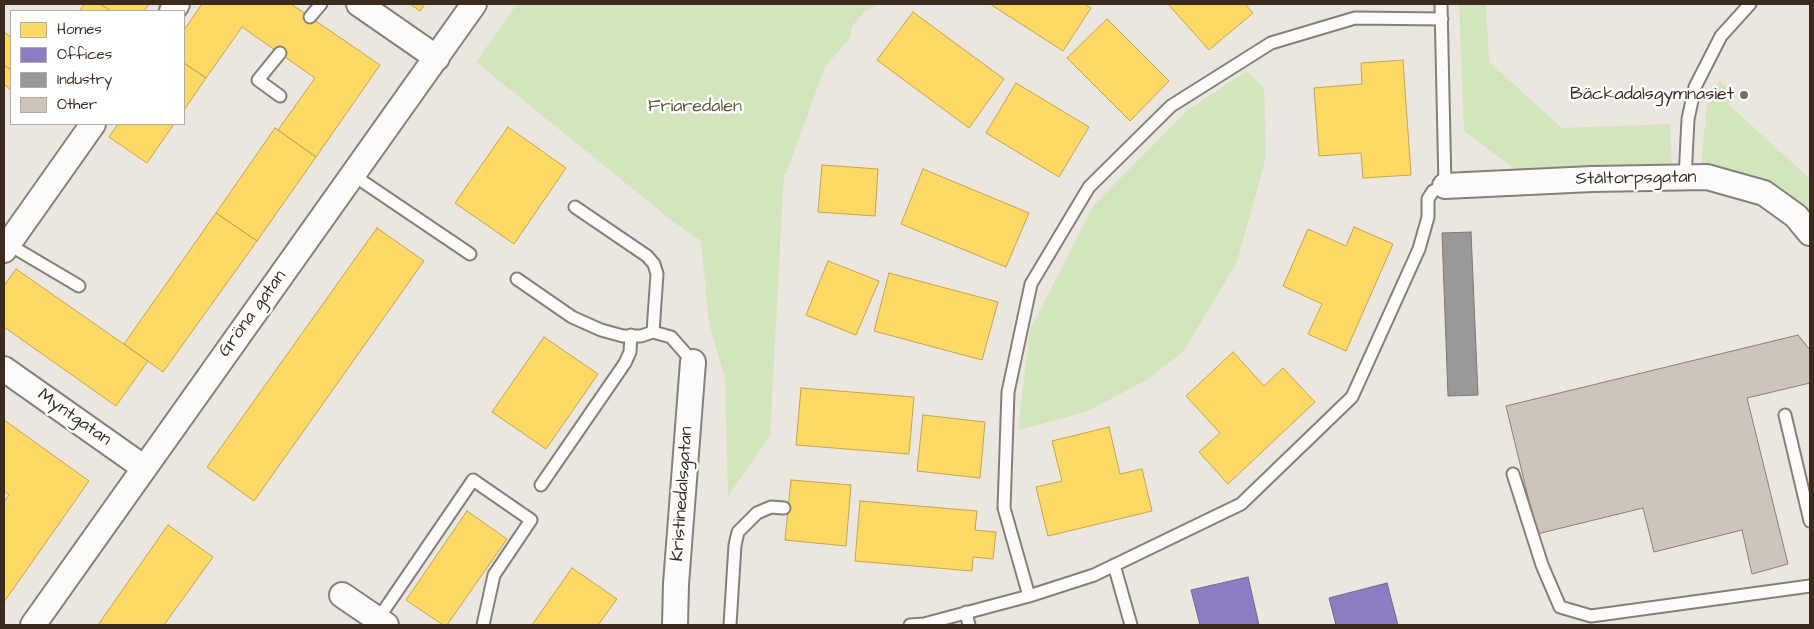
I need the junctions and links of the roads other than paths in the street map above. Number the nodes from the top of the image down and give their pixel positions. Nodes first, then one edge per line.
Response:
1 (321, 4) edge
2 (359, 4) edge
3 (474, 4) edge
4 (1441, 4) edge
5 (1750, 4) edge
6 (310, 17) dead end
7 (1442, 19) junction
8 (280, 54) dead end
9 (437, 58) junction
10 (280, 96) dead end
11 (92, 125) edge
12 (353, 175) junction
13 (1685, 179) junction
14 (1445, 186) junction
15 (575, 208) dead end
16 (1810, 233) edge
17 (6, 247) edge
18 (470, 254) dead end
19 (517, 279) dead end
20 (79, 286) dead end
21 (653, 332) junction
22 (631, 335) junction
23 (693, 362) joint
24 (4, 369) edge
25 (1785, 415) dead end
26 (144, 467) junction
27 (1513, 474) dead end
28 (541, 485) dead end
29 (784, 508) dead end
30 (1810, 521) edge
31 (1114, 565) junction
32 (1810, 586) edge
33 (342, 595) dead end
34 (1029, 596) junction
35 (966, 612) junction
36 (382, 622) edge
37 (34, 625) edge
38 (483, 625) edge
39 (675, 625) edge
40 (730, 625) edge
41 (910, 625) edge
42 (969, 625) edge
43 (1131, 625) edge

1 - 6 lane
2 - 9 street
3 - 9 street, Gröna gatan
4 - 7 lane
5 - 13 lane
7 - 14 lane
7 - 34 lane
8 - 10 lane
9 - 12 street, Gröna gatan
11 - 17 street
12 - 18 lane
12 - 26 street, Gröna gatan
13 - 14 street, Ståltorpsgatan
13 - 16 street, Ståltorpsgatan
14 - 31 lane
15 - 21 lane
17 - 20 lane
19 - 22 lane
21 - 22 lane
21 - 23 lane
22 - 28 lane
23 - 39 street, Kristinedalsgatan
24 - 26 street, Myntgatan
25 - 30 lane
26 - 37 street, Gröna gatan
27 - 32 lane
29 - 40 lane
31 - 34 lane
31 - 43 lane
33 - 36 street
34 - 35 lane
35 - 41 lane
35 - 42 lane
36 - 38 lane

